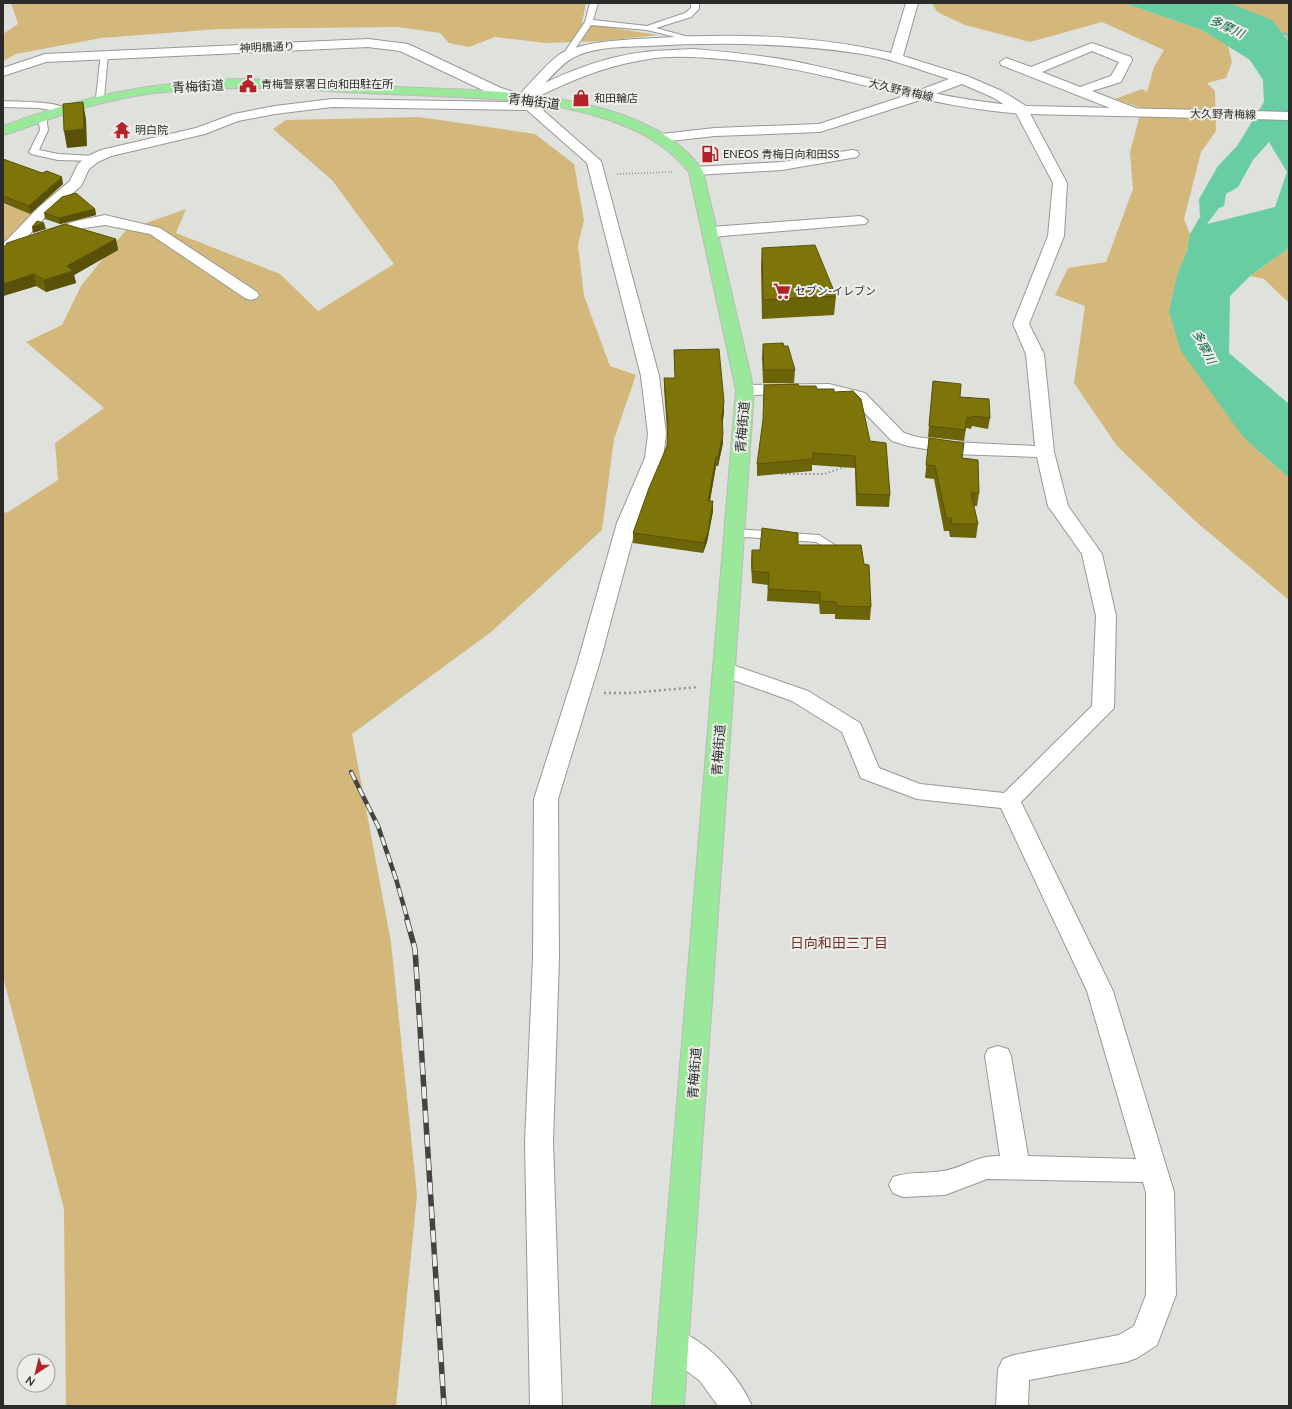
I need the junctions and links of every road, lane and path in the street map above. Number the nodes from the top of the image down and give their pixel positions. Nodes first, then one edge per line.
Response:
1 (594, 3) edge
2 (695, 3) edge
3 (912, 3) edge
4 (589, 22) junction
5 (647, 28) junction
6 (692, 39) junction
7 (104, 54) junction
8 (566, 56) junction
9 (896, 58) junction
10 (1006, 62) dead end
11 (3, 72) edge
12 (1030, 72) junction
13 (962, 79) junction
14 (1080, 91) junction
15 (921, 95) junction
16 (100, 98) junction
17 (526, 102) junction
18 (3, 104) edge
19 (62, 109) junction
20 (1021, 109) junction
21 (1133, 112) junction
22 (42, 116) junction
23 (1289, 116) edge
24 (3, 131) edge
25 (661, 138) junction
26 (852, 154) dead end
27 (92, 159) junction
28 (696, 171) junction
29 (597, 175) junction
30 (860, 221) dead end
31 (711, 232) junction
32 (6, 248) edge
33 (250, 295) dead end
34 (745, 390) junction
35 (1045, 452) junction
36 (849, 464) edge
37 (738, 472) junction
38 (734, 533) junction
39 (832, 547) edge
40 (723, 677) junction
41 (579, 692) junction
42 (1009, 801) junction
43 (998, 1056) dead end
44 (1016, 1168) junction
45 (1154, 1171) junction
46 (903, 1185) dead end
47 (673, 1342) junction
48 (546, 1406) edge
49 (668, 1406) edge
50 (736, 1406) edge
51 (1012, 1406) edge

1 - 4 lane
2 - 5 lane
3 - 9 street
4 - 5 lane
4 - 8 lane
5 - 6 lane
6 - 8 street
6 - 9 street
7 - 11 street, 神明橋通り
7 - 16 lane
7 - 17 street, 神明橋通り
8 - 17 street
9 - 13 street
10 - 12 street
12 - 14 street
12 - 14 street
13 - 15 street
13 - 20 street
14 - 21 street
15 - 17 street, 大久野青梅線
15 - 20 street, 大久野青梅線
15 - 25 street
16 - 17 highway, 青梅街道
16 - 19 highway, 青梅街道
17 - 25 highway, 青梅街道
17 - 27 street
17 - 29 street
18 - 19 lane
19 - 22 highway, 青梅街道
20 - 21 street, 大久野青梅線
20 - 35 street
21 - 23 street, 大久野青梅線
22 - 24 highway, 青梅街道
22 - 27 lane
25 - 28 highway, 青梅街道
26 - 28 street
27 - 32 street
28 - 29 path
28 - 31 highway, 青梅街道
29 - 41 street
30 - 31 street
31 - 34 highway, 青梅街道
32 - 33 street
34 - 35 street
34 - 37 highway, 青梅街道
35 - 42 street
36 - 37 path
37 - 38 highway, 青梅街道
38 - 39 lane
38 - 40 highway, 青梅街道
40 - 41 path
40 - 42 street
40 - 47 highway, 青梅街道
41 - 48 street
42 - 45 street
43 - 44 street
44 - 45 street
44 - 46 street
45 - 51 street
47 - 49 highway, 青梅街道
47 - 50 street

